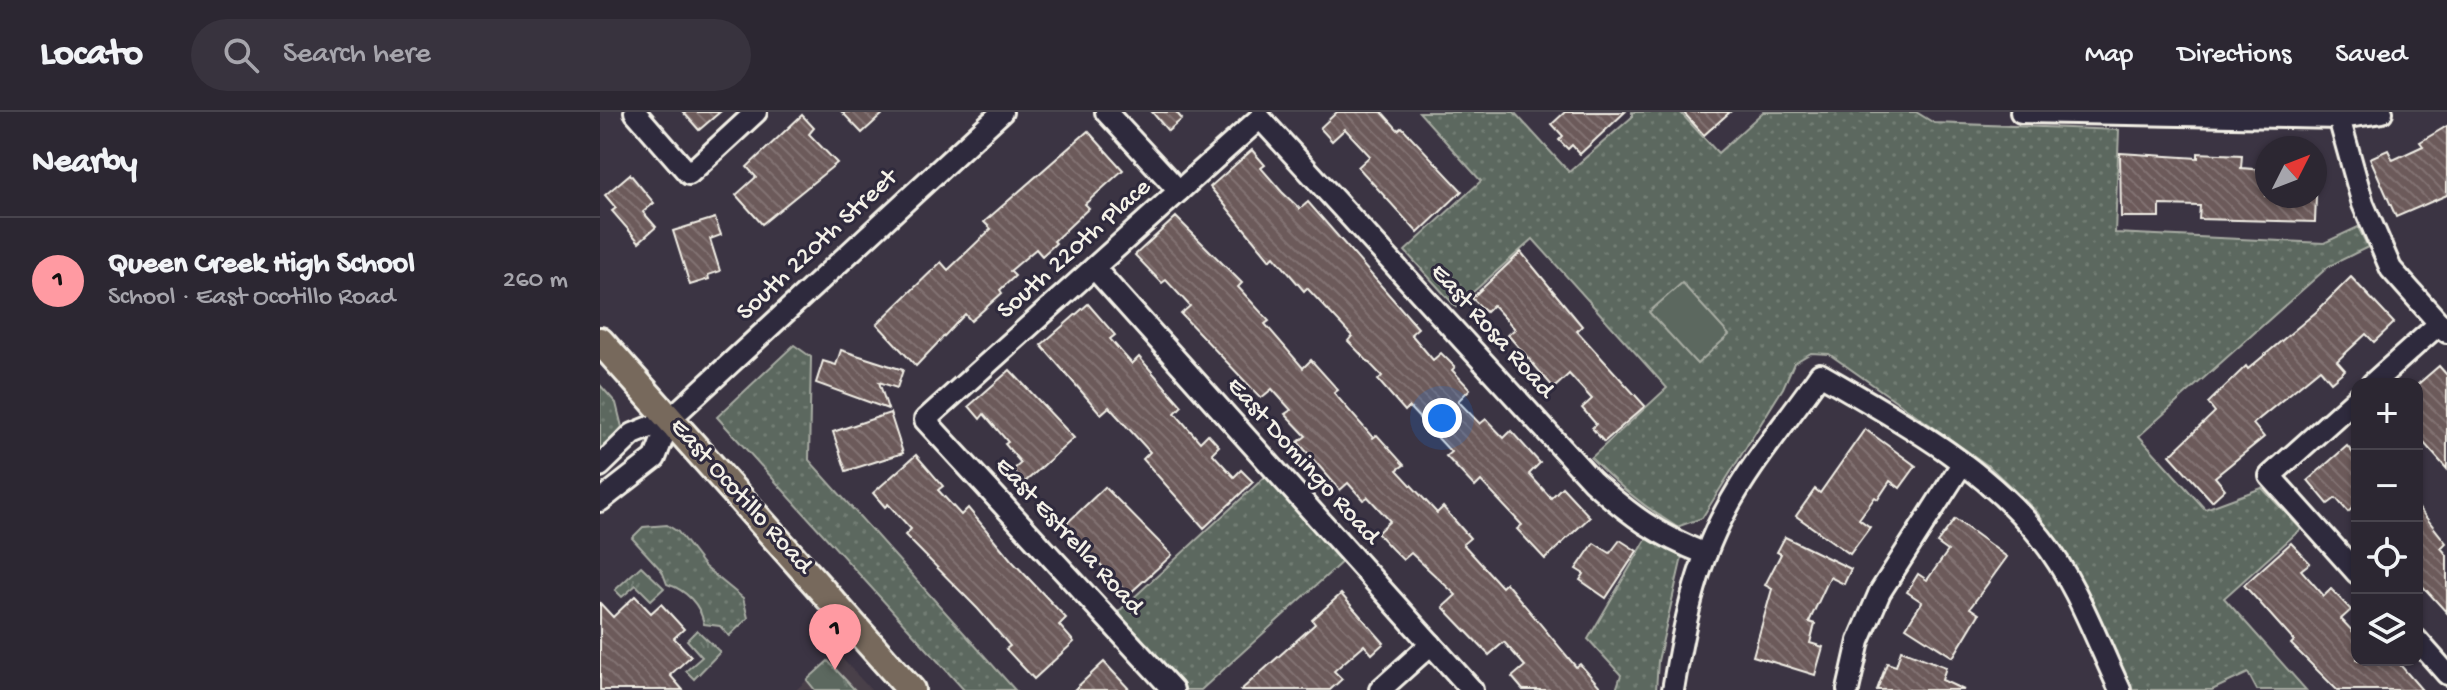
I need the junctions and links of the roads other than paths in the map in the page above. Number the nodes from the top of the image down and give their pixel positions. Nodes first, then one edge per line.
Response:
1 (635, 112) edge
2 (756, 112) edge
3 (1002, 112) edge
4 (1106, 112) edge
5 (2021, 112) edge
6 (2076, 112) edge
7 (2382, 112) edge
8 (1260, 118) joint
9 (2339, 118) junction
10 (1179, 191) junction
11 (1094, 268) junction
12 (2443, 328) edge
13 (600, 341) edge
14 (2380, 378) edge
15 (2351, 403) edge
16 (670, 419) junction
17 (925, 420) joint
18 (1962, 464) junction
19 (600, 466) edge
20 (600, 501) edge
21 (1706, 554) junction
22 (2351, 566) edge
23 (1431, 644) junction
24 (2423, 647) edge
25 (2447, 674) edge
26 (911, 690) edge
27 (1173, 690) edge
28 (1380, 690) edge
29 (1472, 690) edge
30 (1673, 690) edge
31 (1848, 690) edge
32 (2120, 690) edge

1 - 2 street
3 - 16 street, South 220th Street
4 - 10 street
5 - 6 street
6 - 9 street
7 - 9 street
8 - 10 street, South 220th Place
8 - 21 street, East Rosa Road
9 - 12 street
10 - 11 street, South 220th Place
11 - 17 street, South 220th Place
11 - 23 street, East Domingo Road
12 - 14 street
13 - 16 main road, East Ocotillo Road
15 - 22 street
16 - 19 street, South 220th Street
16 - 20 street, South 220th Street
16 - 26 main road, East Ocotillo Road
17 - 27 street, East Estrella Road
18 - 21 street
18 - 31 street
18 - 32 street
21 - 30 street
23 - 28 street
23 - 29 street, East Domingo Road
24 - 25 street

